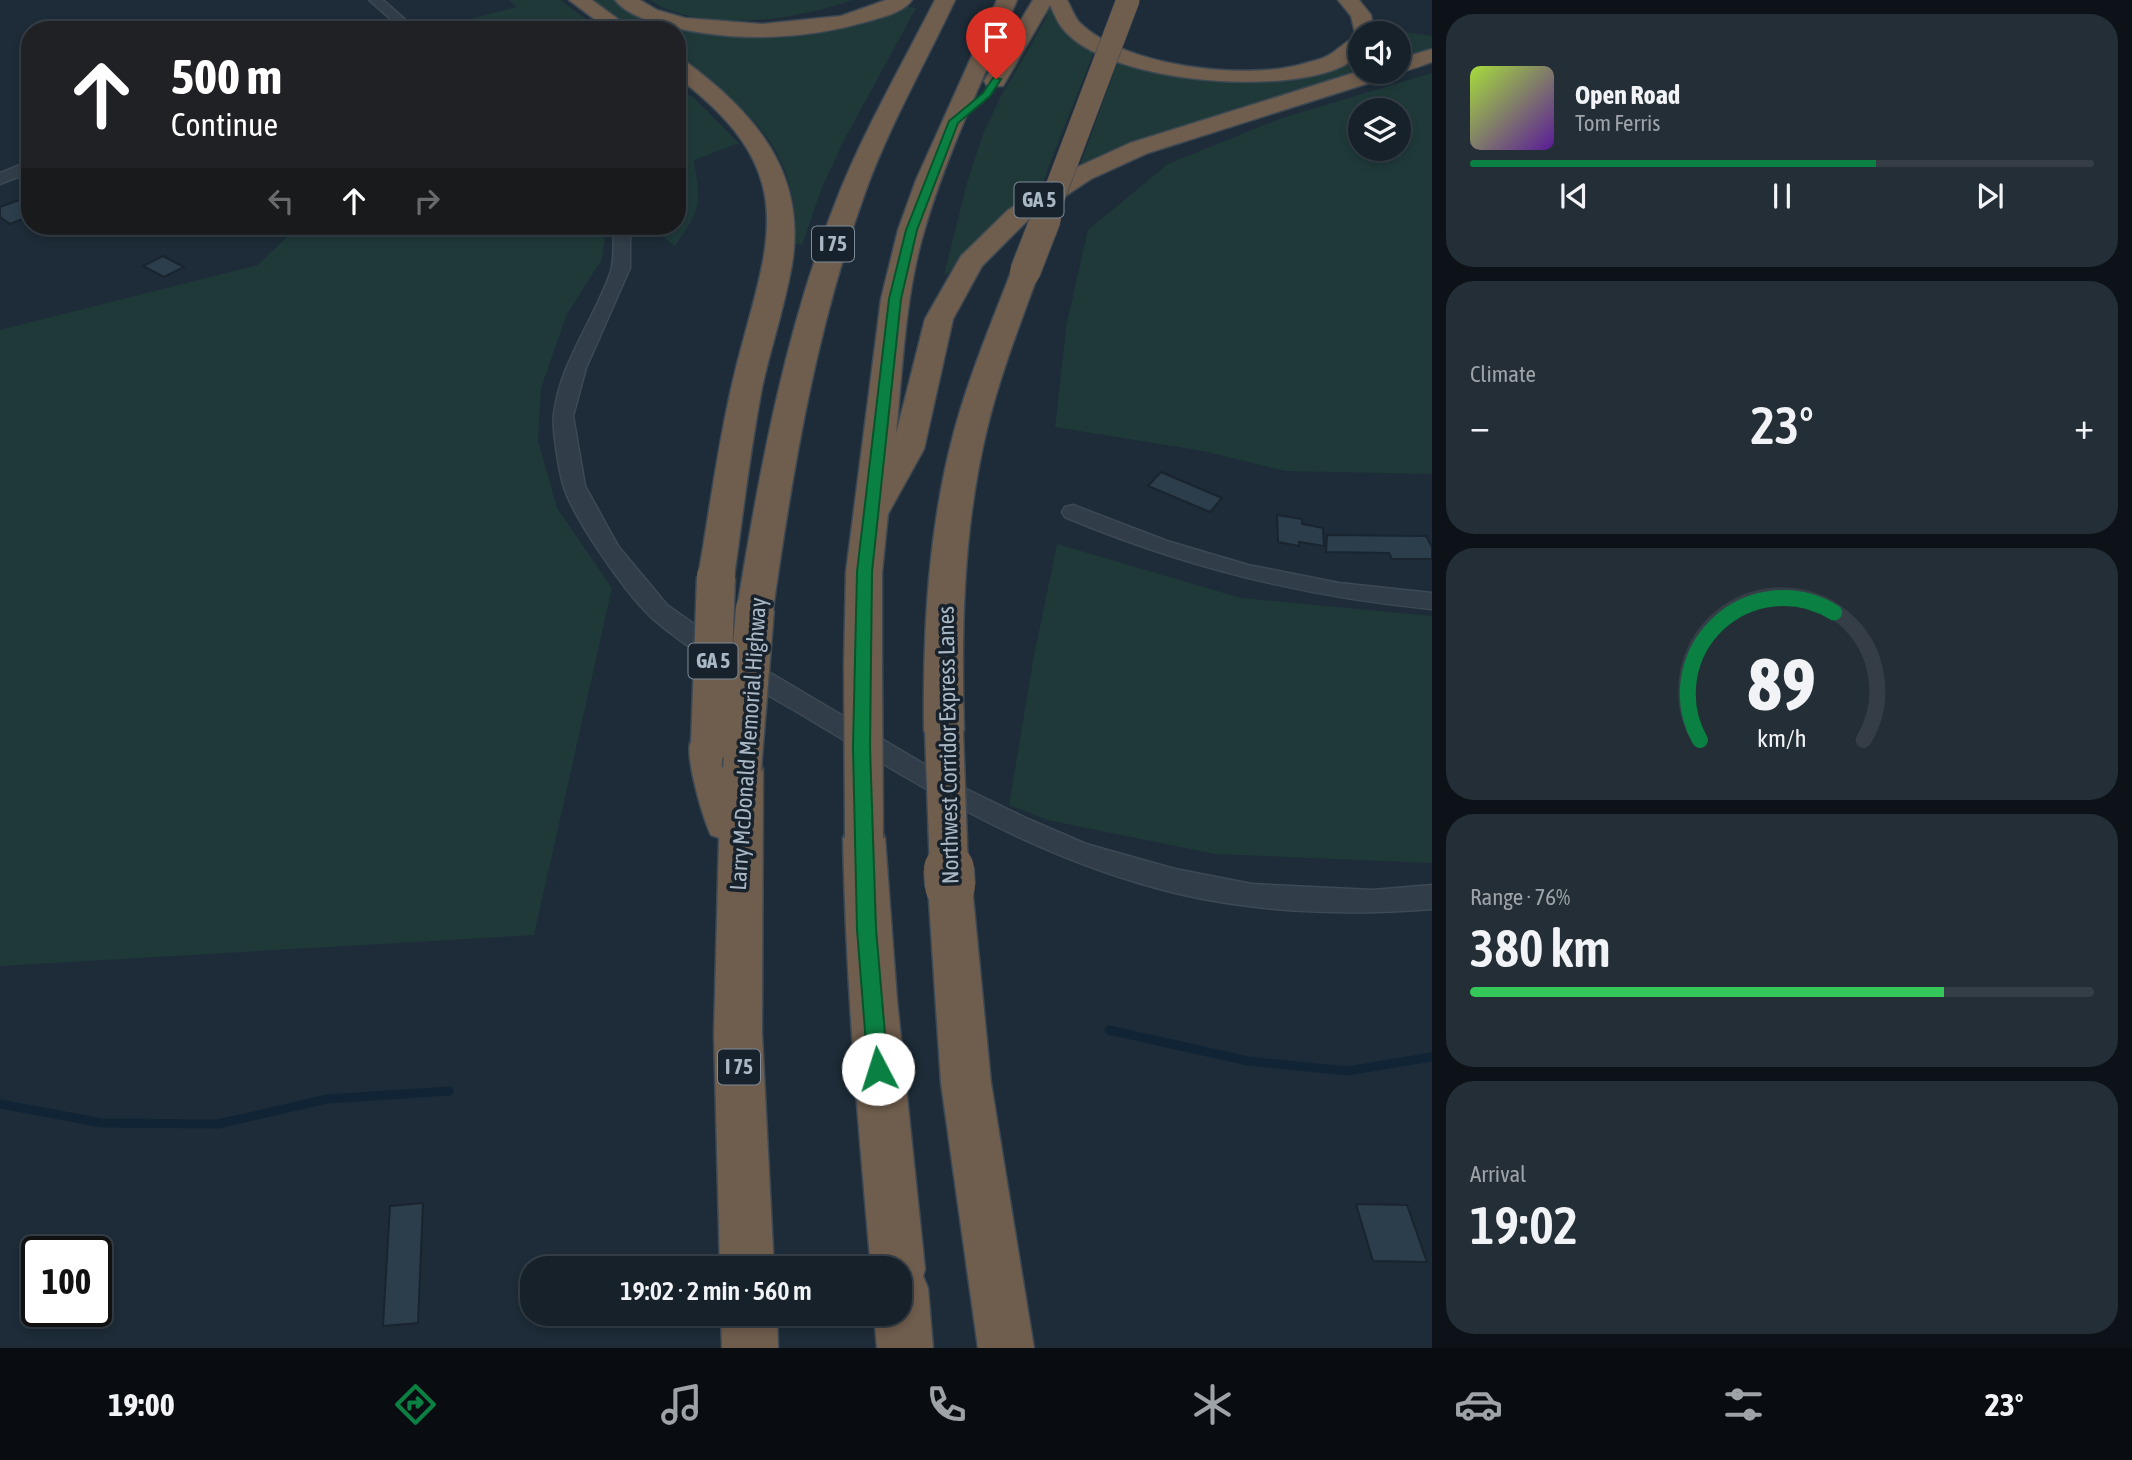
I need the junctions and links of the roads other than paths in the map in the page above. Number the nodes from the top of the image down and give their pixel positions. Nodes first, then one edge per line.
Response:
1 (375, 0) edge
2 (625, 0) edge
3 (902, 0) edge
4 (945, 0) edge
5 (1007, 0) edge
6 (1043, 0) edge
7 (1058, 0) edge
8 (1128, 0) edge
9 (1349, 0) edge
10 (585, 3) edge
11 (400, 21) edge
12 (610, 21) edge
13 (676, 21) edge
14 (1362, 21) edge
15 (686, 24) edge
16 (1348, 52) edge
17 (1432, 55) edge
18 (1411, 62) edge
19 (686, 73) edge
20 (1348, 82) edge
21 (953, 121) junction
22 (21, 170) edge
23 (0, 179) edge
24 (622, 235) edge
25 (1073, 512) dead end
26 (871, 513) junction
27 (1432, 601) edge
28 (726, 757) junction
29 (1432, 897) edge
30 (747, 1256) edge
31 (897, 1256) edge
32 (749, 1326) edge
33 (903, 1326) edge
34 (750, 1348) edge
35 (905, 1348) edge
36 (1006, 1348) edge

1 - 11 street
2 - 13 highway
3 - 15 highway
4 - 28 highway, Larry McDonald Memorial Highway / I 75, bridge
5 - 21 highway
6 - 21 highway
7 - 16 highway
8 - 36 highway, Northwest Corridor Express Lanes, bridge
9 - 14 highway
10 - 12 highway
17 - 18 highway
19 - 28 highway, GA 5, bridge
20 - 26 highway, GA 5
21 - 26 highway
22 - 23 street
24 - 29 street
25 - 27 street
26 - 31 highway, bridge
28 - 30 highway, Larry McDonald Memorial Highway / I 75
32 - 34 highway
33 - 35 highway

